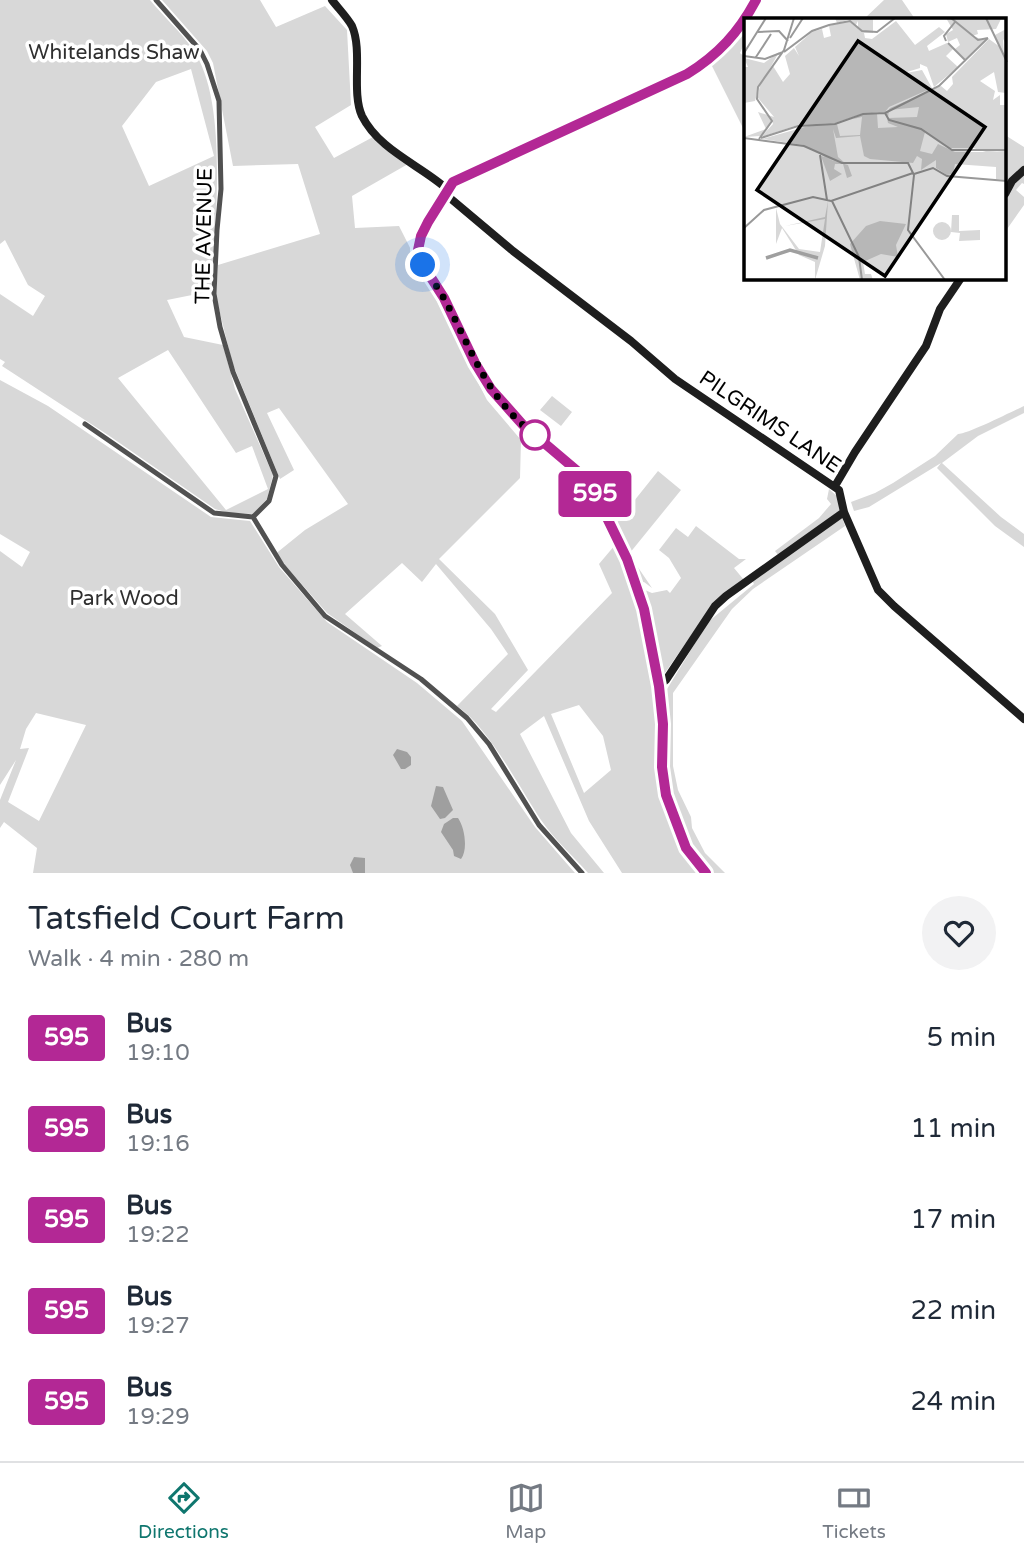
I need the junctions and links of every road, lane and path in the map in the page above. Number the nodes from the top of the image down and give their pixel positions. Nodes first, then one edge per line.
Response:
1 (156, 0) edge
2 (332, 0) edge
3 (756, 0) edge
4 (745, 18) edge
5 (744, 20) edge
6 (1024, 170) edge
7 (446, 191) junction
8 (1006, 192) edge
9 (960, 280) edge
10 (85, 424) dead end
11 (835, 486) junction
12 (844, 512) junction
13 (253, 517) junction
14 (659, 686) junction
15 (1024, 719) edge
16 (582, 873) edge
17 (706, 873) edge

1 - 13 street, THE AVENUE
2 - 7 street, PILGRIMS LANE
3 - 4 street
5 - 7 street
6 - 8 street
7 - 11 street, PILGRIMS LANE
7 - 14 street
9 - 11 street
10 - 13 street
11 - 12 street, PILGRIMS LANE
12 - 14 street
12 - 15 street, PILGRIMS LANE
13 - 16 street
14 - 17 street

